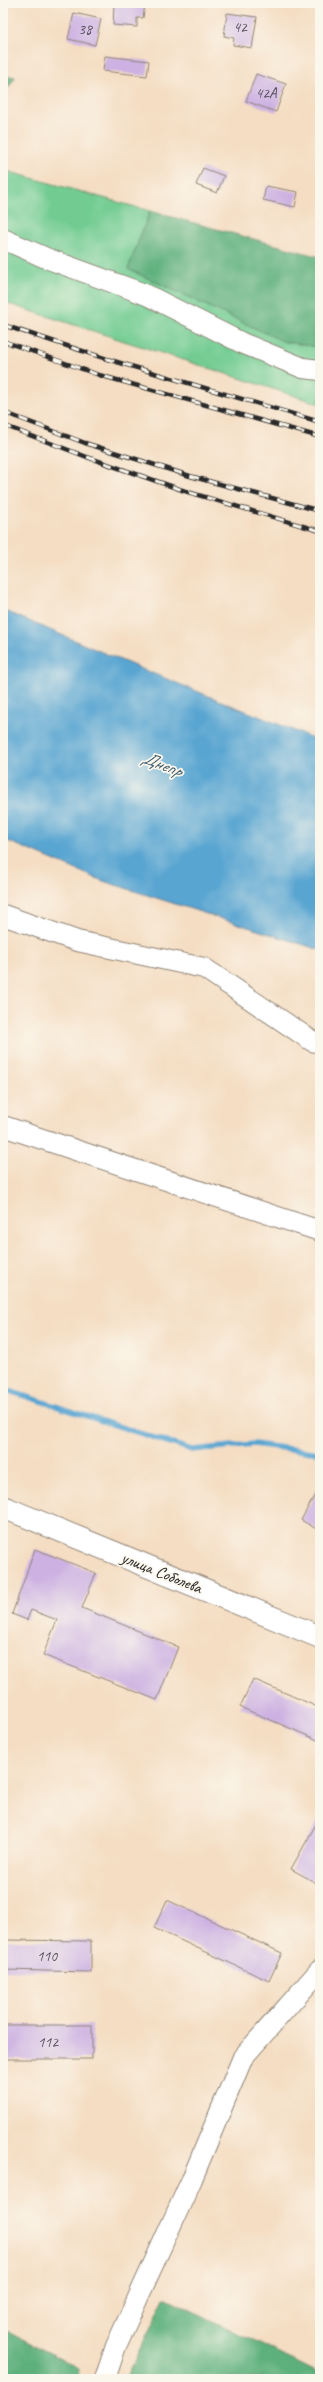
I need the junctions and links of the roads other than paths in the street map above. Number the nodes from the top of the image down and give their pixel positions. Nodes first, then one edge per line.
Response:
1 (3, 239) edge
2 (320, 370) edge
3 (3, 915) edge
4 (320, 1043) edge
5 (3, 1126) edge
6 (320, 1231) edge
7 (3, 1507) edge
8 (320, 1637) edge
9 (320, 1970) edge
10 (105, 2379) edge

1 - 2 street
3 - 4 street
5 - 6 street
7 - 8 street, улица Соболева
9 - 10 street

